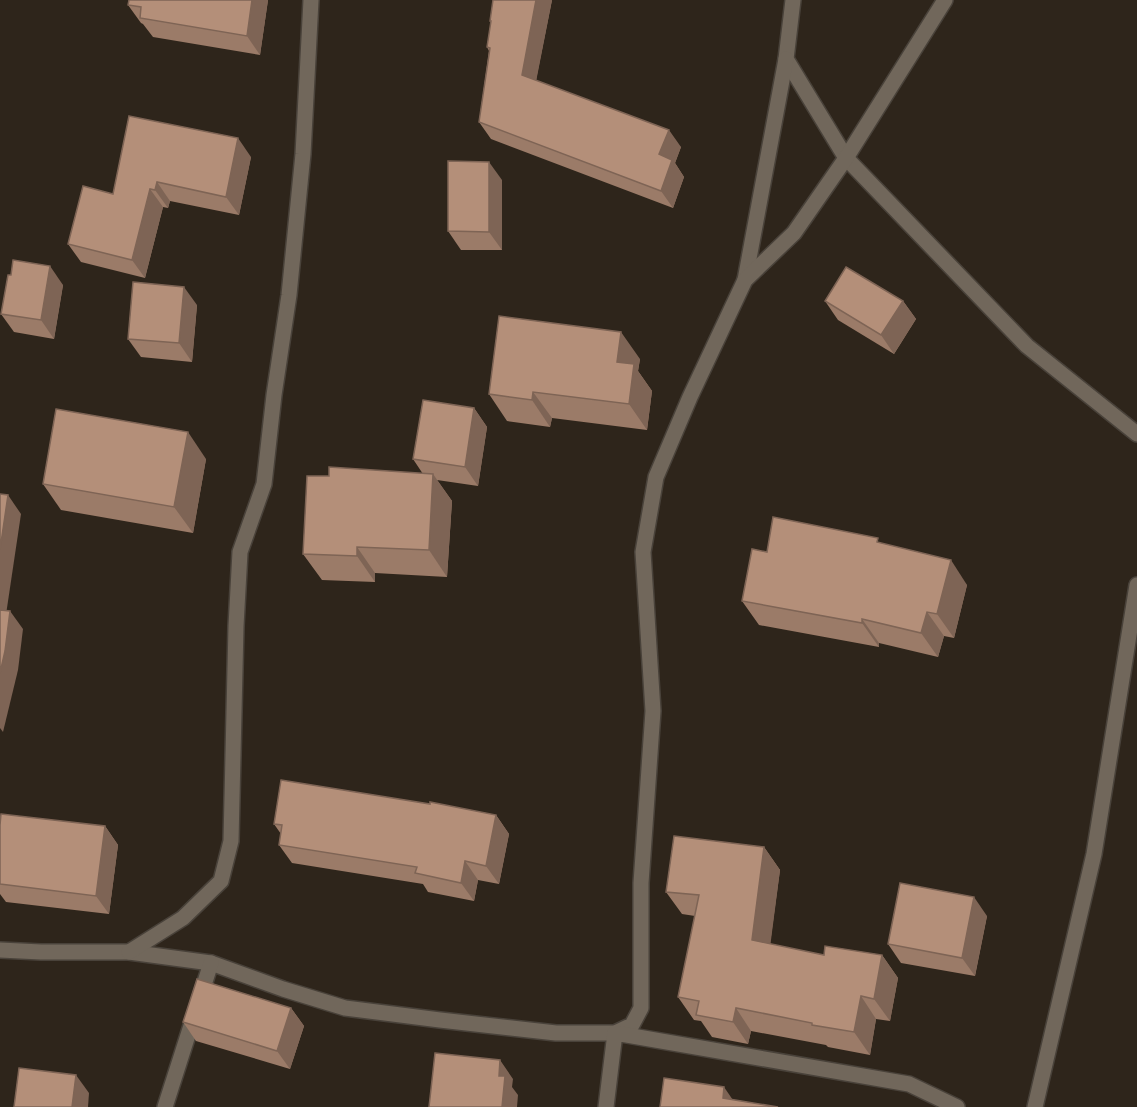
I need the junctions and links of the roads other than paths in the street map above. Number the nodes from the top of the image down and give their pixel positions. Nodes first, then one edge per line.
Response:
1 (311, 0) edge
2 (793, 0) edge
3 (945, 0) edge
4 (786, 59) junction
5 (846, 158) junction
6 (745, 280) junction
7 (1137, 434) edge
8 (1137, 585) edge
9 (0, 950) edge
10 (129, 952) junction
11 (210, 963) junction
12 (615, 1034) junction
13 (165, 1107) edge
14 (606, 1107) edge
15 (957, 1107) edge
16 (1035, 1107) edge

1 - 10 street
2 - 4 street
3 - 5 street
4 - 5 street
4 - 6 street
5 - 6 street
5 - 7 street
6 - 12 street
8 - 16 street
9 - 10 street
10 - 11 street
11 - 12 street
11 - 13 street
12 - 14 street
12 - 15 street

